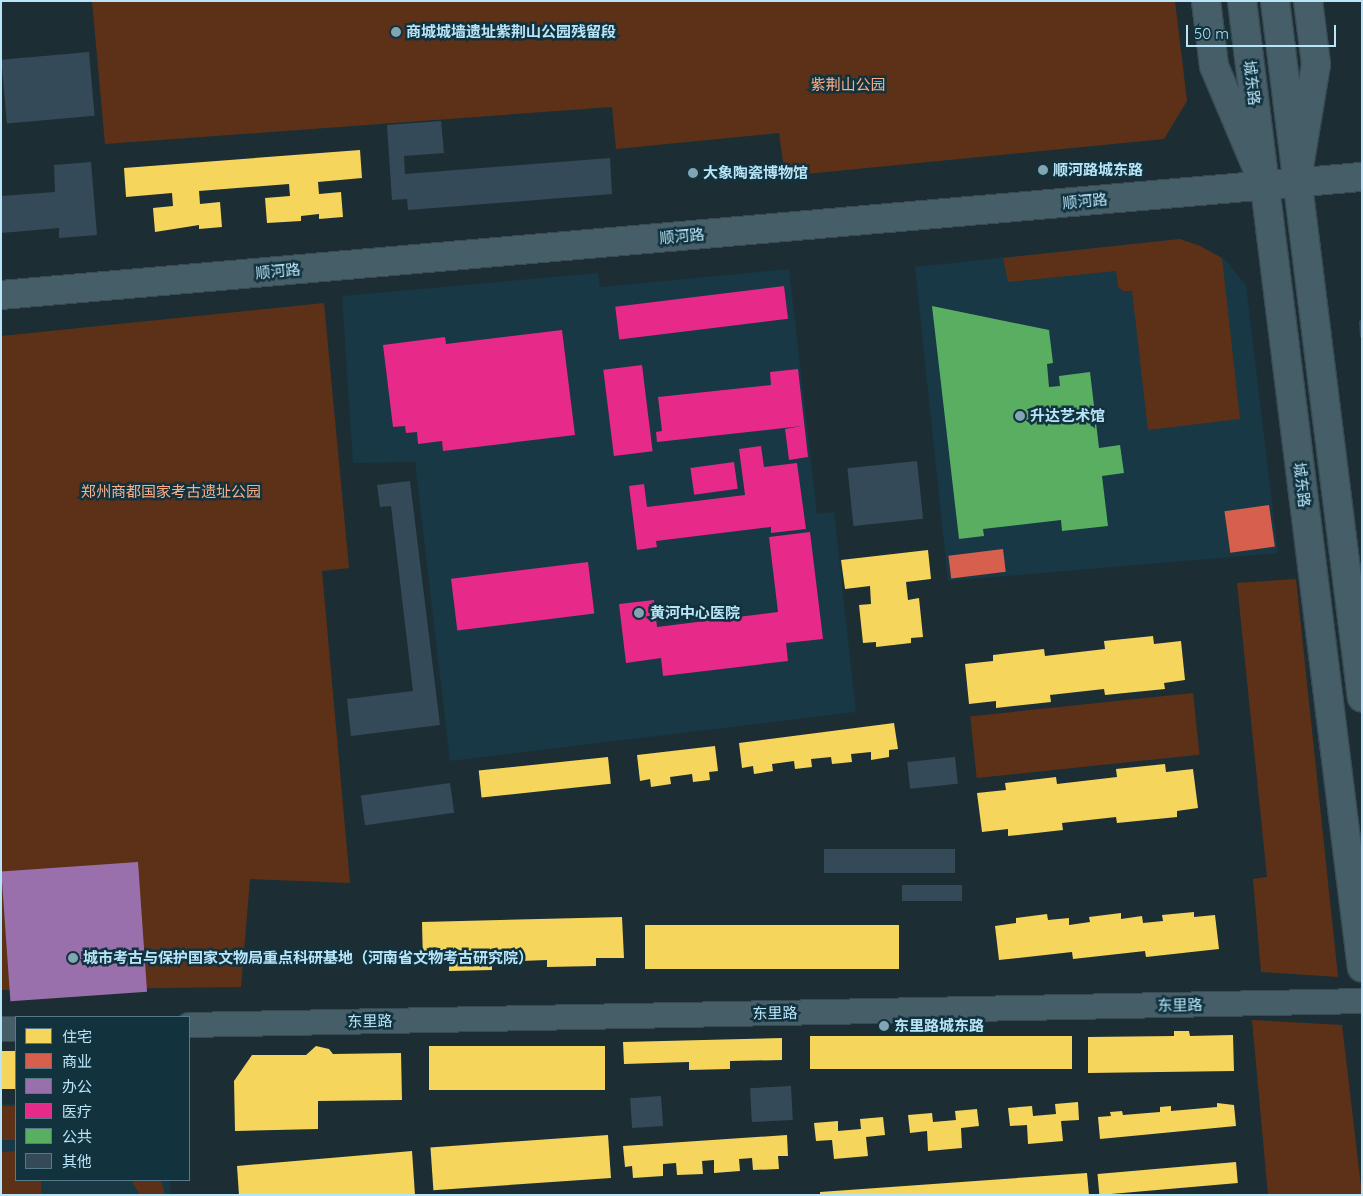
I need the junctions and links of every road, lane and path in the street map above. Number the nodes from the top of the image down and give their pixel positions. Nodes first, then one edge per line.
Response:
1 (1206, 1) edge
2 (1242, 1) edge
3 (1276, 1) edge
4 (1308, 1) edge
5 (1362, 177) edge
6 (1298, 181) junction
7 (1265, 185) junction
8 (1, 295) edge
9 (1362, 698) edge
10 (1362, 968) edge
11 (1362, 1001) edge
12 (190, 1025) edge
13 (15, 1028) edge
14 (1, 1029) edge

1 - 7 street
2 - 7 street, 城东路
3 - 6 street
4 - 6 street
5 - 6 street, 顺河路
6 - 7 street, 顺河路
6 - 9 street
7 - 8 street, 顺河路
7 - 10 street, 城东路
11 - 12 street, 东里路
13 - 14 street

